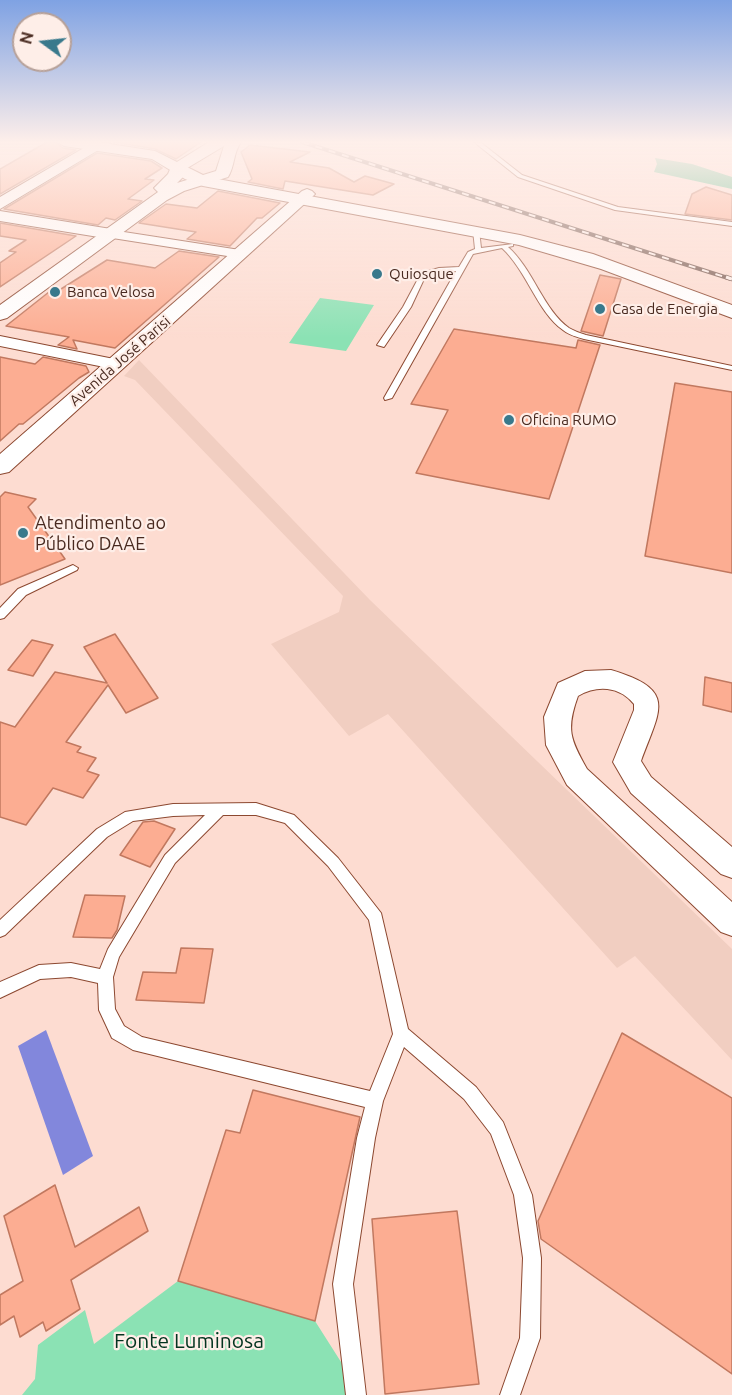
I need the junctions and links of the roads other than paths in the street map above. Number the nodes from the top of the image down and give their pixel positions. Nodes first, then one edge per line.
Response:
1 (139, 207) edge
2 (145, 207) edge
3 (297, 207) edge
4 (354, 207) edge
5 (365, 207) edge
6 (611, 207) edge
7 (0, 216) edge
8 (707, 220) junction
9 (732, 224) edge
10 (476, 230) junction
11 (732, 230) edge
12 (105, 233) junction
13 (526, 242) junction
14 (503, 246) junction
15 (478, 250) junction
16 (240, 254) junction
17 (461, 269) junction
18 (732, 301) edge
19 (0, 303) edge
20 (732, 312) edge
21 (0, 314) edge
22 (0, 341) edge
23 (381, 345) dead end
24 (114, 364) junction
25 (732, 370) edge
26 (388, 398) dead end
27 (0, 467) edge
28 (73, 568) dead end
29 (0, 615) edge
30 (219, 811) junction
31 (732, 865) edge
32 (732, 922) edge
33 (0, 930) edge
34 (105, 977) junction
35 (0, 990) edge
36 (401, 1034) junction
37 (375, 1101) junction
38 (356, 1395) edge
39 (510, 1395) edge

1 - 12 main road
2 - 12 main road
3 - 16 street, Avenida José Parisi
4 - 10 main road
5 - 18 main road
6 - 8 lane
7 - 12 street
8 - 9 lane
8 - 11 lane
10 - 13 main road
10 - 15 lane
12 - 16 street
12 - 19 main road
12 - 21 main road
13 - 14 lane
13 - 20 main road
14 - 15 lane
14 - 25 lane
15 - 17 lane
16 - 24 street, Avenida José Parisi
17 - 23 lane
17 - 26 lane
22 - 24 street
24 - 27 street, Avenida José Parisi
28 - 29 lane
30 - 33 lane
30 - 34 lane
30 - 36 lane
31 - 32 street
34 - 35 lane
34 - 37 lane
36 - 37 lane
36 - 39 lane
37 - 38 lane

